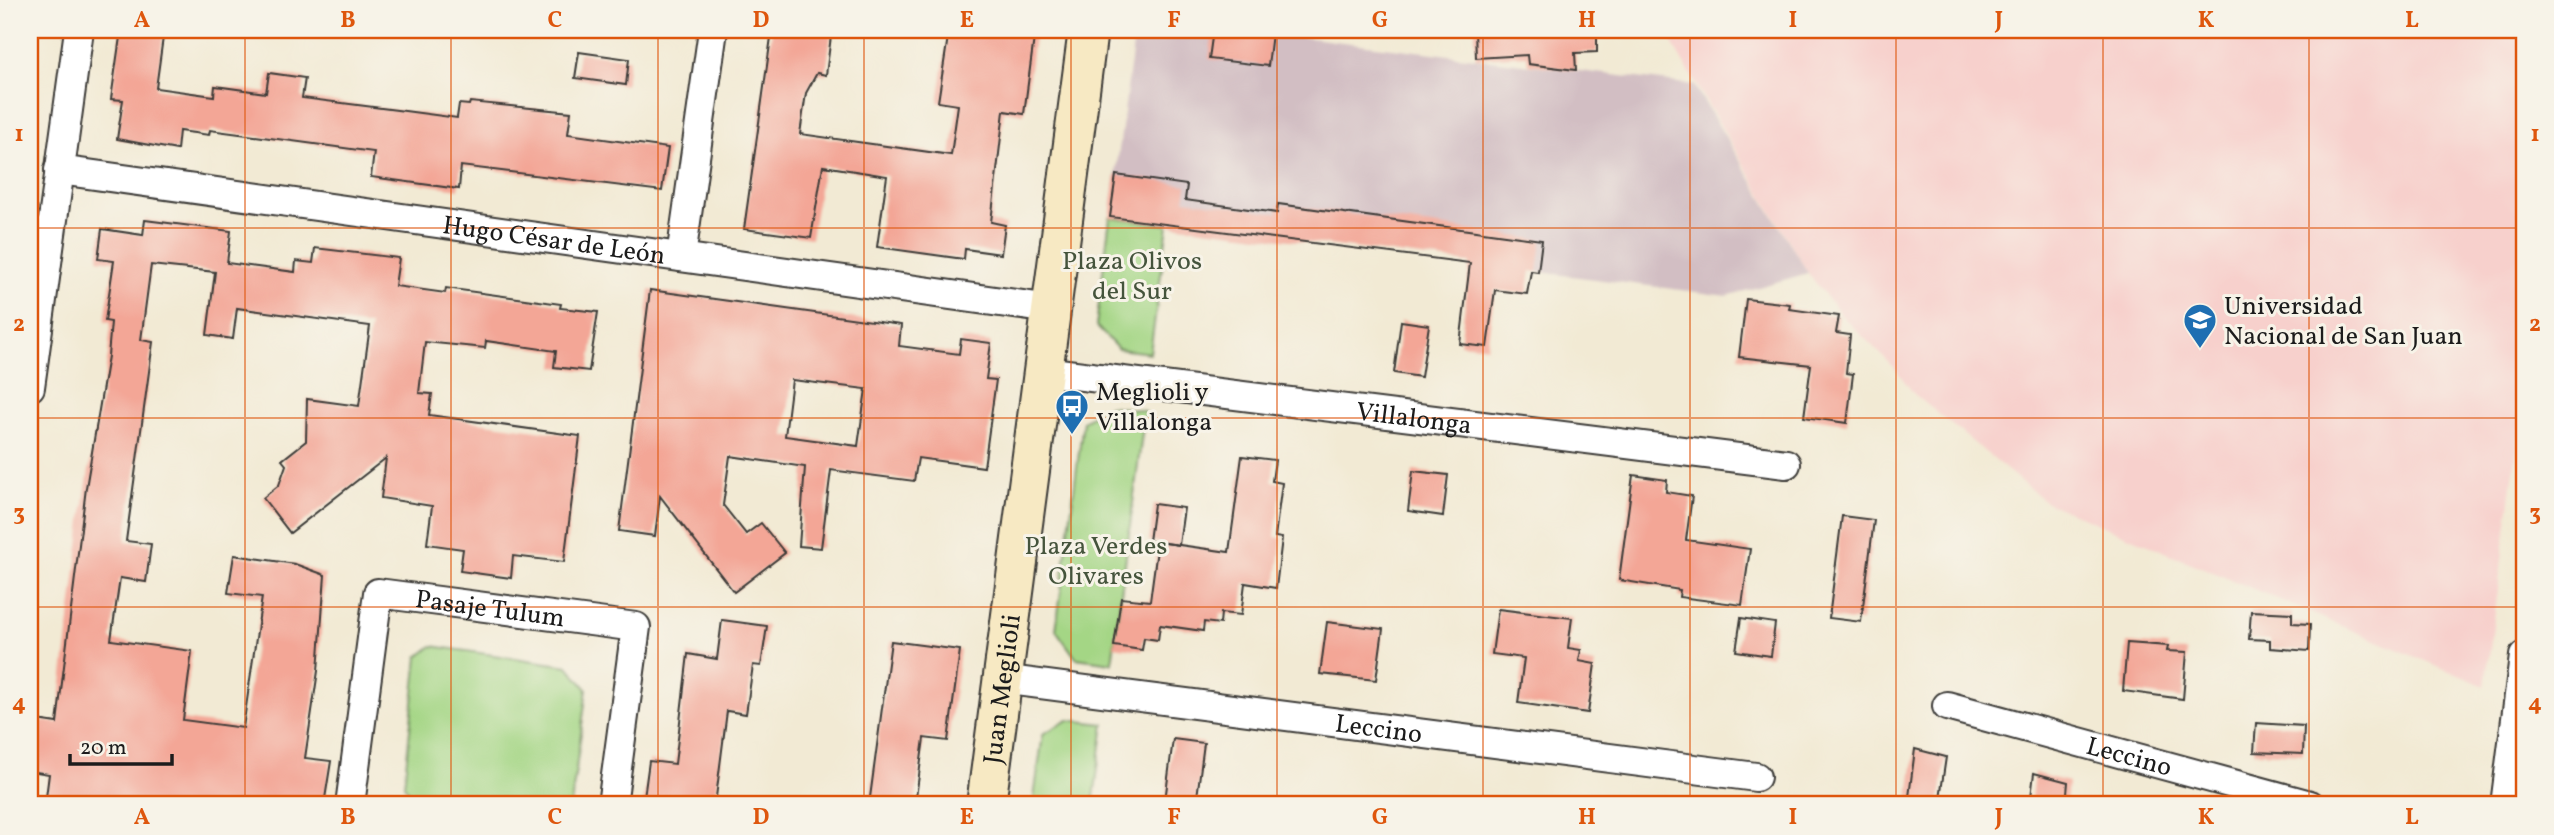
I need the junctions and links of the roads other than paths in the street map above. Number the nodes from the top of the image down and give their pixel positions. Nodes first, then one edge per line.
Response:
1 (79, 30) edge
2 (713, 30) edge
3 (1088, 30) edge
4 (60, 170) junction
5 (681, 257) junction
6 (1051, 309) junction
7 (1043, 371) junction
8 (30, 387) edge
9 (1786, 464) dead end
10 (2524, 664) edge
11 (1002, 679) junction
12 (1947, 706) dead end
13 (1756, 777) dead end
14 (349, 805) edge
15 (612, 805) edge
16 (986, 805) edge
17 (2310, 805) edge
18 (2505, 805) edge

1 - 4 street
2 - 5 street
3 - 6 main road, Juan Meglioli
4 - 5 street, Hugo César de León
4 - 8 street
5 - 6 street, Hugo César de León
6 - 7 main road, Juan Meglioli
7 - 9 street, Villalonga
7 - 11 main road, Juan Meglioli
10 - 18 street
11 - 13 street, Leccino
11 - 16 main road, Juan Meglioli
12 - 17 street, Leccino
14 - 15 street, Pasaje Tulum

